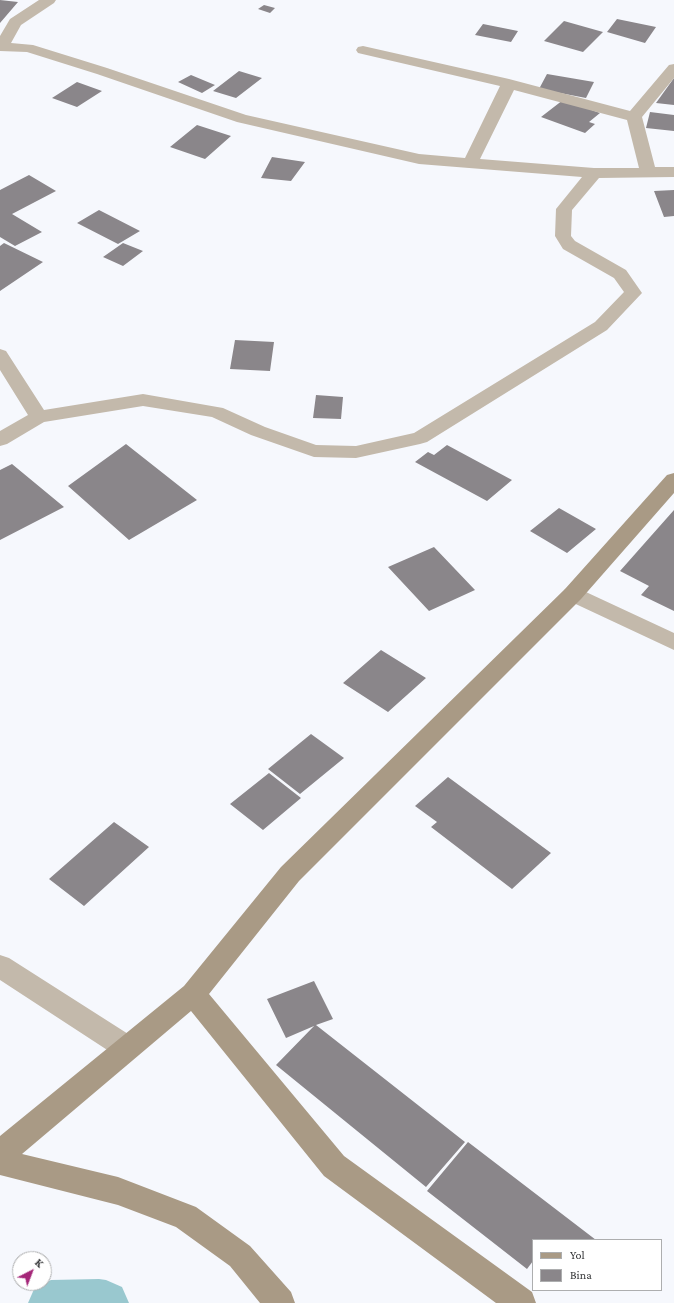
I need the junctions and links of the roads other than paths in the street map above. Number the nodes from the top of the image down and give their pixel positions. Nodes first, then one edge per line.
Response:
1 (49, 0) edge
2 (0, 47) edge
3 (363, 50) dead end
4 (674, 68) edge
5 (509, 84) junction
6 (634, 117) junction
7 (470, 164) junction
8 (674, 172) edge
9 (594, 173) junction
10 (648, 173) junction
11 (0, 355) edge
12 (39, 417) junction
13 (0, 440) edge
14 (674, 480) edge
15 (573, 594) junction
16 (674, 642) edge
17 (0, 966) edge
18 (192, 994) junction
19 (127, 1048) junction
20 (0, 1154) edge
21 (0, 1162) edge
22 (280, 1303) edge
23 (521, 1303) edge

1 - 2 street
2 - 7 street
3 - 5 street
4 - 6 street
5 - 6 street
5 - 7 street
6 - 10 street
7 - 9 street
8 - 10 street
9 - 10 street
9 - 12 street
11 - 12 street
12 - 13 street
14 - 15 main road
15 - 16 street
15 - 18 main road
17 - 19 street
18 - 19 main road
18 - 23 main road
19 - 20 main road
21 - 22 main road

